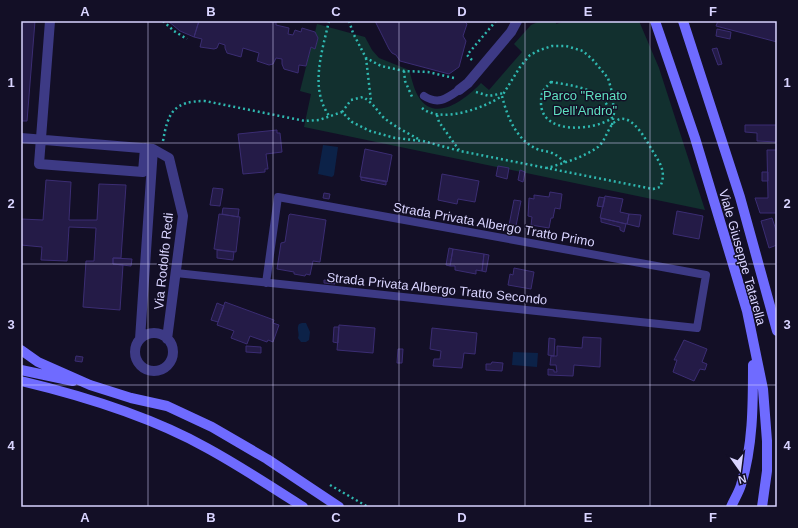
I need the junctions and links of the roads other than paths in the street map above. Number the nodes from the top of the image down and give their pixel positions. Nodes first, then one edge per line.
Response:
1 (50, 21) edge
2 (517, 21) edge
3 (655, 21) edge
4 (683, 21) edge
5 (459, 90) joint
6 (424, 96) dead end
7 (21, 138) edge
8 (41, 139) junction
9 (153, 150) junction
10 (176, 273) junction
11 (266, 283) junction
12 (696, 328) joint
13 (777, 331) edge
14 (140, 339) junction
15 (167, 339) junction
16 (754, 347) junction
17 (21, 350) edge
18 (21, 370) edge
19 (21, 381) edge
20 (90, 384) junction
21 (303, 507) edge
22 (339, 507) edge
23 (731, 507) edge
24 (762, 507) edge

1 - 8 street
2 - 5 street
3 - 16 main road, Viale Giuseppe Tatarella
4 - 13 main road, Viale Giuseppe Tatarella
5 - 6 lane
7 - 8 street
8 - 9 street
8 - 9 street
9 - 10 street, Via Rodolfo Redi
9 - 14 street, Via Rodolfo Redi
10 - 11 lane, Strada Privata Albergo Tratto Secondo
10 - 15 street, Via Rodolfo Redi
11 - 12 lane, Strada Privata Albergo Tratto Secondo
11 - 12 lane, Strada Privata Albergo Tratto Primo
14 - 15 street
14 - 15 street, Via Rodolfo Redi
16 - 23 main road
16 - 24 main road, Viale Giuseppe Tatarella
17 - 20 main road
18 - 20 main road
19 - 21 main road
20 - 22 main road

